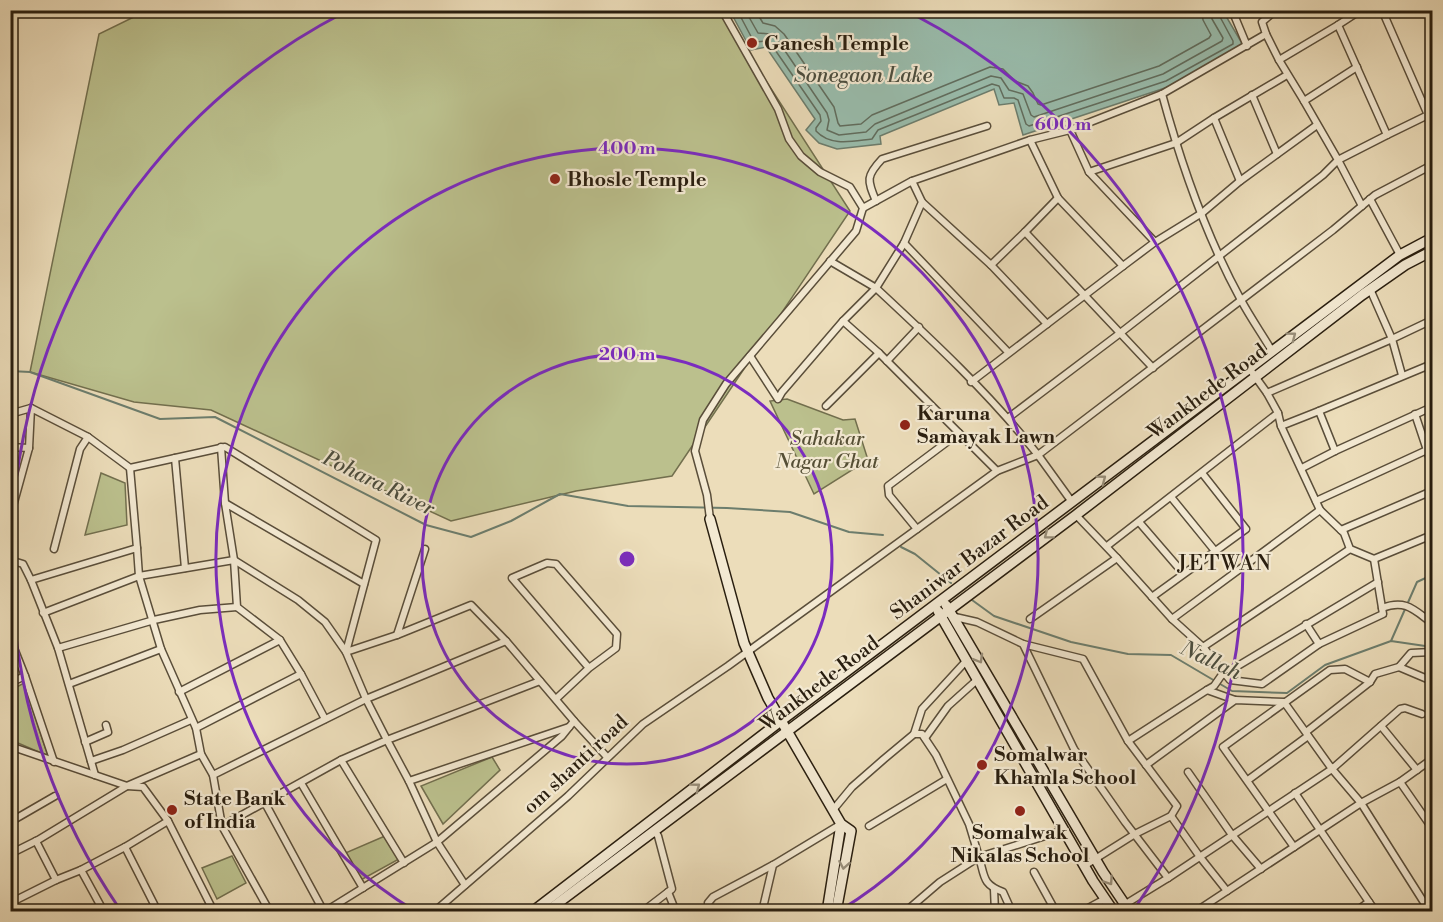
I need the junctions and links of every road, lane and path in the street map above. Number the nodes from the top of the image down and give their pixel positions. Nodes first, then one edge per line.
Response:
1 (722, 10) edge
2 (1232, 10) edge
3 (1276, 10) edge
4 (1361, 10) edge
5 (1382, 10) edge
6 (1338, 25) junction
7 (1266, 34) junction
8 (1247, 46) junction
9 (1279, 60) junction
10 (1357, 67) junction
11 (1287, 75) junction
12 (1162, 94) junction
13 (1252, 95) junction
14 (1304, 100) junction
15 (1430, 114) edge
16 (1214, 118) junction
17 (1317, 125) junction
18 (987, 126) dead end
19 (1070, 130) junction
20 (1388, 135) junction
21 (1030, 140) junction
22 (1176, 143) junction
23 (1277, 154) junction
24 (1338, 160) junction
25 (1432, 165) edge
26 (1089, 172) junction
27 (912, 181) junction
28 (1240, 182) junction
29 (1058, 198) junction
30 (1370, 199) junction
31 (876, 201) junction
32 (922, 202) junction
33 (1362, 206) junction
34 (863, 207) junction
35 (1202, 213) junction
36 (1025, 232) junction
37 (1432, 238) edge
38 (1155, 242) junction
39 (904, 243) junction
40 (1432, 251) edge
41 (1400, 255) junction
42 (1219, 256) junction
43 (830, 261) junction
44 (991, 265) junction
45 (1123, 266) junction
46 (876, 288) junction
47 (1370, 290) junction
48 (1085, 296) junction
49 (1241, 301) junction
50 (1432, 320) edge
51 (843, 321) junction
52 (1047, 324) junction
53 (919, 327) junction
54 (1119, 334) junction
55 (1392, 339) junction
56 (1272, 351) junction
57 (1008, 352) junction
58 (879, 353) junction
59 (750, 356) junction
60 (887, 361) junction
61 (1432, 364) edge
62 (1153, 368) junction
63 (1252, 373) junction
64 (1402, 375) junction
65 (971, 382) junction
66 (1267, 393) junction
67 (826, 406) dead end
68 (1432, 407) edge
69 (31, 408) junction
70 (1319, 411) junction
71 (1278, 413) junction
72 (10, 414) edge
73 (1415, 414) junction
74 (1008, 418) junction
75 (1281, 426) junction
76 (959, 433) junction
77 (88, 437) junction
78 (10, 447) edge
79 (221, 447) junction
80 (29, 448) junction
81 (1426, 450) junction
82 (1335, 451) junction
83 (1038, 455) junction
84 (175, 458) junction
85 (1432, 466) edge
86 (129, 468) junction
87 (1302, 468) junction
88 (997, 471) junction
89 (1202, 473) junction
90 (1432, 491) edge
91 (1171, 497) junction
92 (1317, 501) junction
93 (1072, 502) junction
94 (225, 503) junction
95 (1320, 510) junction
96 (1076, 514) junction
97 (10, 518) edge
98 (710, 519) joint
99 (1139, 522) junction
100 (916, 529) junction
101 (1341, 530) junction
102 (1432, 534) edge
103 (1107, 546) junction
104 (137, 548) junction
105 (54, 549) dead end
106 (425, 549) dead end
107 (1350, 549) junction
108 (1215, 551) junction
109 (1117, 558) junction
110 (1374, 559) junction
111 (10, 560) edge
112 (234, 560) junction
113 (185, 568) junction
114 (1183, 573) junction
115 (139, 576) junction
116 (31, 580) junction
117 (1378, 582) junction
118 (364, 584) junction
119 (1152, 597) junction
120 (943, 599) junction
121 (934, 606) junction
122 (237, 607) junction
123 (949, 608) junction
124 (1382, 608) junction
125 (43, 613) junction
126 (940, 615) junction
127 (955, 617) junction
128 (1172, 618) junction
129 (1030, 619) dead end
130 (154, 620) junction
131 (1432, 622) edge
132 (1306, 624) junction
133 (397, 634) junction
134 (11, 639) edge
135 (280, 640) junction
136 (506, 641) junction
137 (1023, 644) junction
138 (1319, 644) junction
139 (1203, 647) junction
140 (58, 648) junction
141 (161, 649) junction
142 (748, 651) junction
143 (346, 652) junction
144 (1432, 652) edge
145 (967, 660) junction
146 (1399, 667) junction
147 (589, 668) junction
148 (301, 674) junction
149 (1223, 675) junction
150 (25, 676) junction
151 (978, 679) junction
152 (540, 681) junction
153 (1432, 681) edge
154 (1370, 682) junction
155 (10, 683) edge
156 (69, 684) junction
157 (1210, 688) junction
158 (179, 692) junction
159 (366, 699) junction
160 (556, 699) junction
161 (1235, 700) junction
162 (1284, 702) junction
163 (1422, 714) dead end
164 (325, 719) junction
165 (191, 720) junction
166 (574, 721) junction
167 (106, 725) dead end
168 (785, 725) junction
169 (1381, 726) junction
170 (569, 727) junction
171 (196, 728) junction
172 (914, 734) junction
173 (1307, 734) junction
174 (925, 738) junction
175 (387, 740) junction
176 (85, 741) junction
177 (1128, 741) junction
178 (10, 746) edge
179 (201, 754) junction
180 (607, 757) junction
181 (1432, 759) edge
182 (341, 760) junction
183 (91, 761) junction
184 (54, 762) junction
185 (1146, 765) junction
186 (1332, 768) junction
187 (1417, 770) junction
188 (1188, 772) dead end
189 (95, 775) junction
190 (213, 776) junction
191 (947, 779) junction
192 (1248, 780) junction
193 (409, 781) junction
194 (1400, 782) junction
195 (301, 783) junction
196 (127, 786) junction
197 (1295, 793) junction
198 (55, 796) dead end
199 (264, 803) junction
200 (1361, 803) junction
201 (833, 810) junction
202 (1269, 810) junction
203 (1171, 816) junction
204 (168, 821) junction
205 (10, 822) edge
206 (841, 824) junction
207 (222, 826) junction
208 (869, 826) dead end
209 (1432, 828) edge
210 (654, 830) junction
211 (1064, 830) junction
212 (1319, 831) junction
213 (1135, 834) junction
214 (1232, 834) junction
215 (36, 841) junction
216 (437, 842) junction
217 (125, 847) junction
218 (1294, 847) junction
219 (10, 854) edge
220 (979, 857) junction
221 (1200, 857) junction
222 (1095, 859) junction
223 (404, 863) junction
224 (773, 865) junction
225 (1084, 866) junction
226 (1261, 869) junction
227 (81, 870) junction
228 (1034, 872) dead end
229 (1168, 878) junction
230 (56, 880) junction
231 (465, 885) junction
232 (363, 888) junction
233 (994, 889) junction
234 (1227, 891) junction
235 (668, 892) junction
236 (1105, 899) junction
237 (1369, 902) junction
238 (10, 903) edge
239 (1127, 908) edge
240 (104, 912) edge
241 (158, 912) edge
242 (214, 912) edge
243 (270, 912) edge
244 (324, 912) edge
245 (434, 912) edge
246 (532, 912) edge
247 (546, 912) edge
248 (642, 912) edge
249 (676, 912) edge
250 (710, 912) edge
251 (762, 912) edge
252 (827, 912) edge
253 (836, 912) edge
254 (904, 912) edge
255 (995, 912) edge
256 (1012, 912) edge
257 (1056, 912) edge
258 (1081, 912) edge
259 (1114, 912) edge
260 (1195, 912) edge
261 (1355, 912) edge
262 (1376, 912) edge
263 (1430, 912) edge

1 - 34 street
2 - 8 street
3 - 7 street
4 - 6 street
5 - 15 street
6 - 9 street
6 - 10 street
7 - 8 street
7 - 9 street
8 - 12 street
9 - 11 street
10 - 14 street
10 - 20 street
11 - 13 street
11 - 14 street
12 - 19 street
12 - 22 street
13 - 16 street
13 - 23 street
14 - 17 street
15 - 20 street
16 - 22 street
16 - 28 street
17 - 23 street
17 - 24 street
18 - 31 street
19 - 21 street
19 - 26 street
20 - 24 street
21 - 27 street
21 - 29 street
22 - 26 street
22 - 35 street
23 - 28 street
24 - 33 street
24 - 42 street
25 - 30 street, om shanti road
26 - 38 street
27 - 31 street
27 - 32 street
28 - 35 street
29 - 36 street
29 - 45 street
30 - 33 street, om shanti road
30 - 41 street
31 - 34 street
32 - 39 street
32 - 44 street
33 - 49 street, om shanti road
34 - 43 street
35 - 38 street
35 - 42 street
36 - 44 street
36 - 48 street
37 - 41 main road, Shaniwar Bazar Road
38 - 45 street
39 - 46 street
39 - 57 street
40 - 47 main road, Wankhede Road
56 -> 41 main road, Shaniwar Bazar Road
42 - 49 street
42 - 54 street
43 - 46 street
43 - 59 street
44 - 52 street
45 - 48 street
46 - 51 street
46 - 53 street
47 - 55 street
47 - 63 main road, Wankhede Road
48 - 52 street
48 - 54 street
49 - 56 street
49 - 62 street, om shanti road
50 - 55 street
51 - 58 street
51 - 59 street
52 - 57 street
53 - 60 street
53 - 65 street
54 - 62 street
54 - 74 street
55 - 64 street
55 - 66 street
56 - 63 main road, Shaniwar Bazar Road
57 - 65 street
58 - 60 street
58 - 67 street
59 - 98 street
60 - 76 street
61 - 64 street
62 - 83 street, om shanti road
63 - 66 street
93 -> 63 main road, Shaniwar Bazar Road
63 - 96 main road, Wankhede Road
64 - 70 street
65 - 74 street
66 - 71 street
68 - 73 street
69 - 72 street
69 - 77 street
69 - 80 street
70 - 75 street
70 - 82 street
71 - 75 street
71 - 89 street
73 - 81 street
73 - 82 street
74 - 83 street
75 - 87 street
76 - 88 street
76 - 100 street
77 - 86 street
77 - 105 street
78 - 80 street
79 - 84 street
79 - 94 street
79 - 118 street
80 - 97 street
81 - 85 street
81 - 92 street
82 - 87 street
83 - 88 street, om shanti road
83 - 93 street
84 - 86 street
84 - 113 street
86 - 104 street
87 - 92 street
88 - 100 street, om shanti road
89 - 91 street
89 - 108 street
90 - 101 street
91 - 99 street
91 - 108 street
92 - 95 street
93 - 120 main road, Shaniwar Bazar Road
94 - 112 street
94 - 118 street
95 - 101 street
95 - 128 street
96 - 103 street
96 -> 123 main road, Wankhede Road
98 - 142 main road
99 - 103 street
99 - 114 street
100 - 142 street, om shanti road
101 - 107 street
102 - 110 street
103 - 109 street
104 - 115 street
104 - 116 street
106 - 133 street
107 - 110 street
107 - 139 street
108 - 114 street
109 - 119 street
109 - 129 street
110 - 117 street
111 - 116 street
112 - 113 street
112 - 122 street
112 - 143 street
113 - 115 street
114 - 119 street
115 - 125 street
115 - 130 street
116 - 125 street
117 - 124 street
117 - 132 street
118 - 143 street
119 - 128 street
120 - 121 main road, Shaniwar Bazar Road
120 - 123 main road
121 - 126 main road
121 - 168 main road, Shaniwar Bazar Road
122 - 130 street
122 - 135 street
123 - 126 main road, Wankhede Road
123 - 127 main road
124 - 131 street
124 - 138 street
125 - 140 street
126 - 145 main road
126 - 168 main road, Wankhede Road
127 - 137 street
127 -> 222 main road
128 - 139 street
130 - 140 street
130 - 141 street
132 - 138 street
132 - 149 street
133 - 136 street
133 - 143 street
134 - 150 street
135 - 148 street
135 - 158 street
136 - 152 street
136 - 159 street
137 - 177 street
137 - 213 street
138 - 149 street
139 - 149 street
140 - 156 street
141 - 156 street
141 - 158 street
142 - 168 main road
142 - 180 street, om shanti road
143 - 159 street
144 - 146 street
145 - 151 main road
145 - 172 street
146 - 153 street
146 - 154 street
147 - 147 street
147 - 160 street
148 - 164 street
148 - 171 street
149 - 157 street
150 - 155 street
150 - 184 street
151 - 174 street
151 - 211 main road
152 - 160 street
152 - 175 street
154 - 162 street
154 - 173 street
156 - 176 street
157 - 161 street
157 - 177 street
158 - 165 street
159 - 164 street
159 - 175 street
160 - 166 street
161 - 162 street
161 - 185 street
162 - 173 street
162 - 192 street
163 - 169 street
164 - 190 street
165 - 171 street
165 - 183 street
166 - 170 street
166 - 180 street
167 - 176 street
168 - 201 main road
168 - 210 main road, Wankhede Road
246 -> 168 main road, Shaniwar Bazar Road
169 - 186 street
169 - 187 street
170 - 193 street
170 - 216 street
171 - 179 street
172 - 174 street
172 - 201 street
173 - 186 street
173 - 192 street
174 - 191 street
175 - 182 street
175 - 193 street
176 - 183 street
177 - 185 street
178 - 184 street
179 - 190 street
179 - 196 street
180 - 231 street, om shanti road
181 - 187 street
182 - 195 street
182 - 223 street
183 - 189 street
184 - 189 street
185 - 203 street
186 - 197 street
186 - 200 street
187 - 194 street
188 - 214 street
189 - 196 street
190 - 207 street
191 - 208 street
191 - 220 street
192 - 202 street
193 - 216 street
194 - 200 street
194 - 209 street
195 - 199 street
195 - 232 street
196 - 204 street
196 - 215 street
197 - 202 street
197 - 212 street
198 - 205 street
199 - 207 street
199 - 244 street
200 - 212 street
200 - 263 street
201 - 206 main road
202 - 214 street
202 - 218 street
203 - 213 street
203 - 221 street
204 - 217 street
204 - 242 street
206 - 224 street
206 - 252 main road
206 -> 253 main road
207 - 243 street
210 - 235 street
210 - 247 main road, Wankhede Road
211 - 220 street
211 - 225 main road
212 - 218 street
212 - 237 street
213 - 222 street
213 - 229 street
214 - 221 street
214 - 226 street
215 - 219 street
215 - 230 street
216 - 223 street
216 - 231 street
217 - 227 street
217 - 241 street
218 - 226 street
220 - 233 street
220 - 254 street
221 - 229 street
221 - 234 street
222 - 225 street
222 -> 239 main road
223 - 232 street
224 - 250 street
224 - 251 street
225 - 236 main road
226 - 234 street
227 - 230 street
227 - 240 street
228 - 257 street
229 - 239 street
230 - 238 street
231 - 245 street, om shanti road
232 - 244 street
233 - 255 street
233 - 256 street
234 - 260 street
235 - 248 street
235 - 249 street
236 - 258 street
236 - 259 main road
237 - 261 street
237 - 262 street

